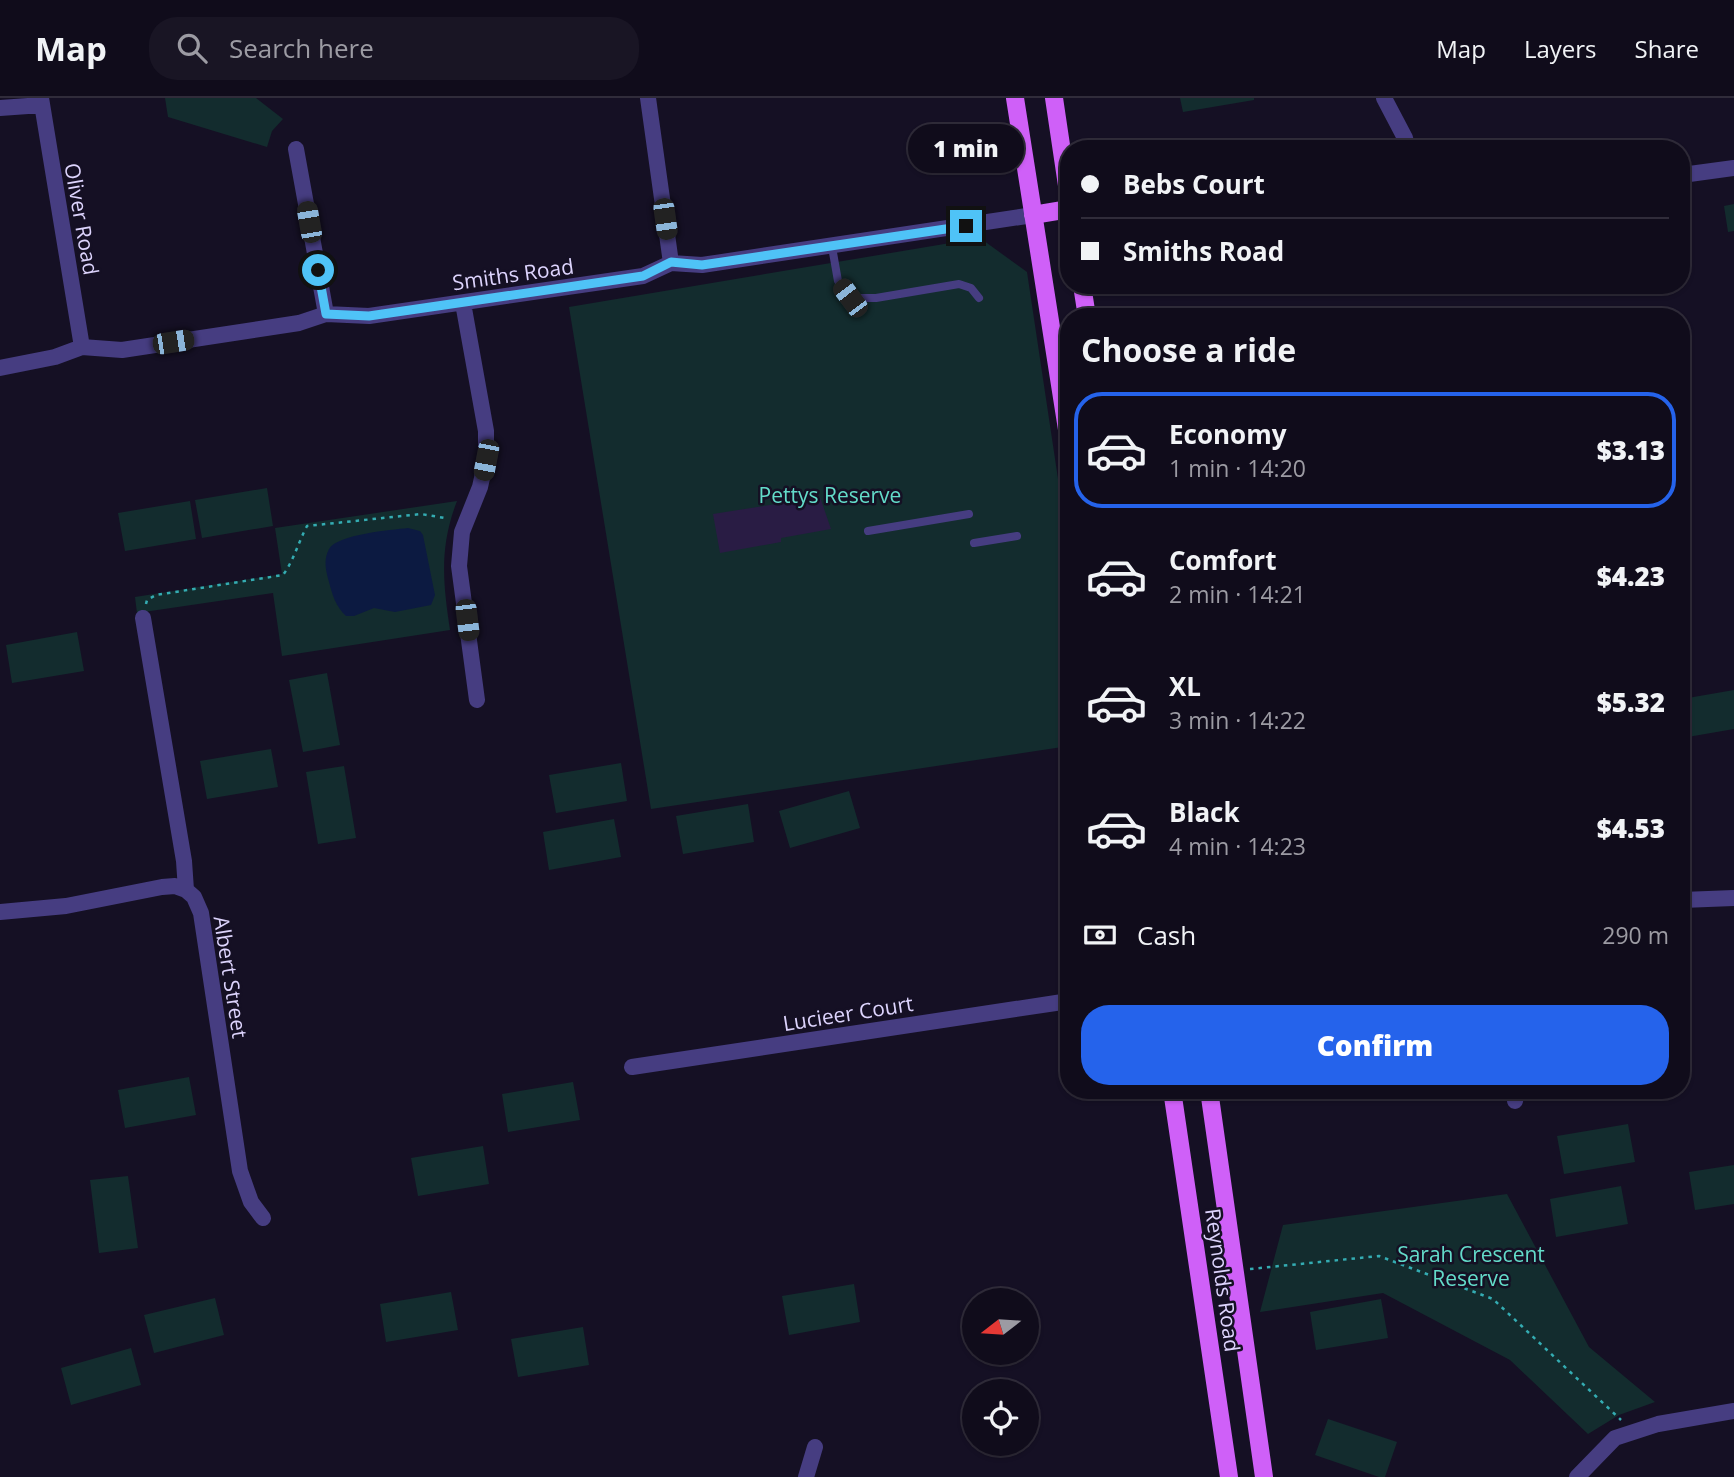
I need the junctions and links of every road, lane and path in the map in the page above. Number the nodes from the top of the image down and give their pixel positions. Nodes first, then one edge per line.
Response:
1 (648, 98) edge
2 (1015, 98) edge
3 (1054, 98) edge
4 (1384, 98) edge
5 (41, 101) edge
6 (0, 108) edge
7 (1060, 140) edge
8 (1406, 140) edge
9 (296, 149) dead end
10 (1734, 168) edge
11 (1690, 175) edge
12 (1060, 210) edge
13 (1033, 215) junction
14 (832, 247) junction
15 (671, 262) junction
16 (979, 298) dead end
17 (463, 303) junction
18 (326, 314) junction
19 (82, 346) junction
20 (0, 368) edge
21 (1060, 385) edge
22 (969, 514) dead end
23 (444, 517) dead end
24 (868, 531) dead end
25 (1017, 536) dead end
26 (974, 544) dead end
27 (143, 618) joint
28 (477, 699) dead end
29 (186, 891) junction
30 (1734, 898) edge
31 (1690, 900) edge
32 (0, 912) edge
33 (1060, 1002) edge
34 (632, 1066) dead end
35 (1173, 1099) edge
36 (1210, 1099) edge
37 (263, 1218) dead end
38 (1250, 1269) dead end
39 (1734, 1411) edge
40 (1634, 1432) junction
41 (815, 1447) dead end
42 (806, 1477) edge
43 (1229, 1477) edge
44 (1264, 1477) edge
45 (1577, 1477) edge

1 - 15 street
2 - 13 main road
3 - 7 main road
4 - 8 street
5 - 6 street
5 - 19 street, Oliver Road
9 - 18 street
10 - 11 street
12 - 13 main road
13 - 14 street, Smiths Road
13 - 21 main road
14 - 15 street, Smiths Road
14 - 16 lane
15 - 17 street, Smiths Road
17 - 18 street, Smiths Road
17 - 28 street
18 - 19 street, Smiths Road
19 - 20 street, Smiths Road
22 - 24 lane
23 - 27 path
25 - 26 lane
27 - 29 street, Albert Street
29 - 32 street
29 - 37 street, Albert Street
30 - 31 street
33 - 34 street, Lucieer Court
35 - 43 main road, Reynolds Road
36 - 44 main road, Reynolds Road
38 - 40 path
39 - 40 street
40 - 45 street
41 - 42 street

